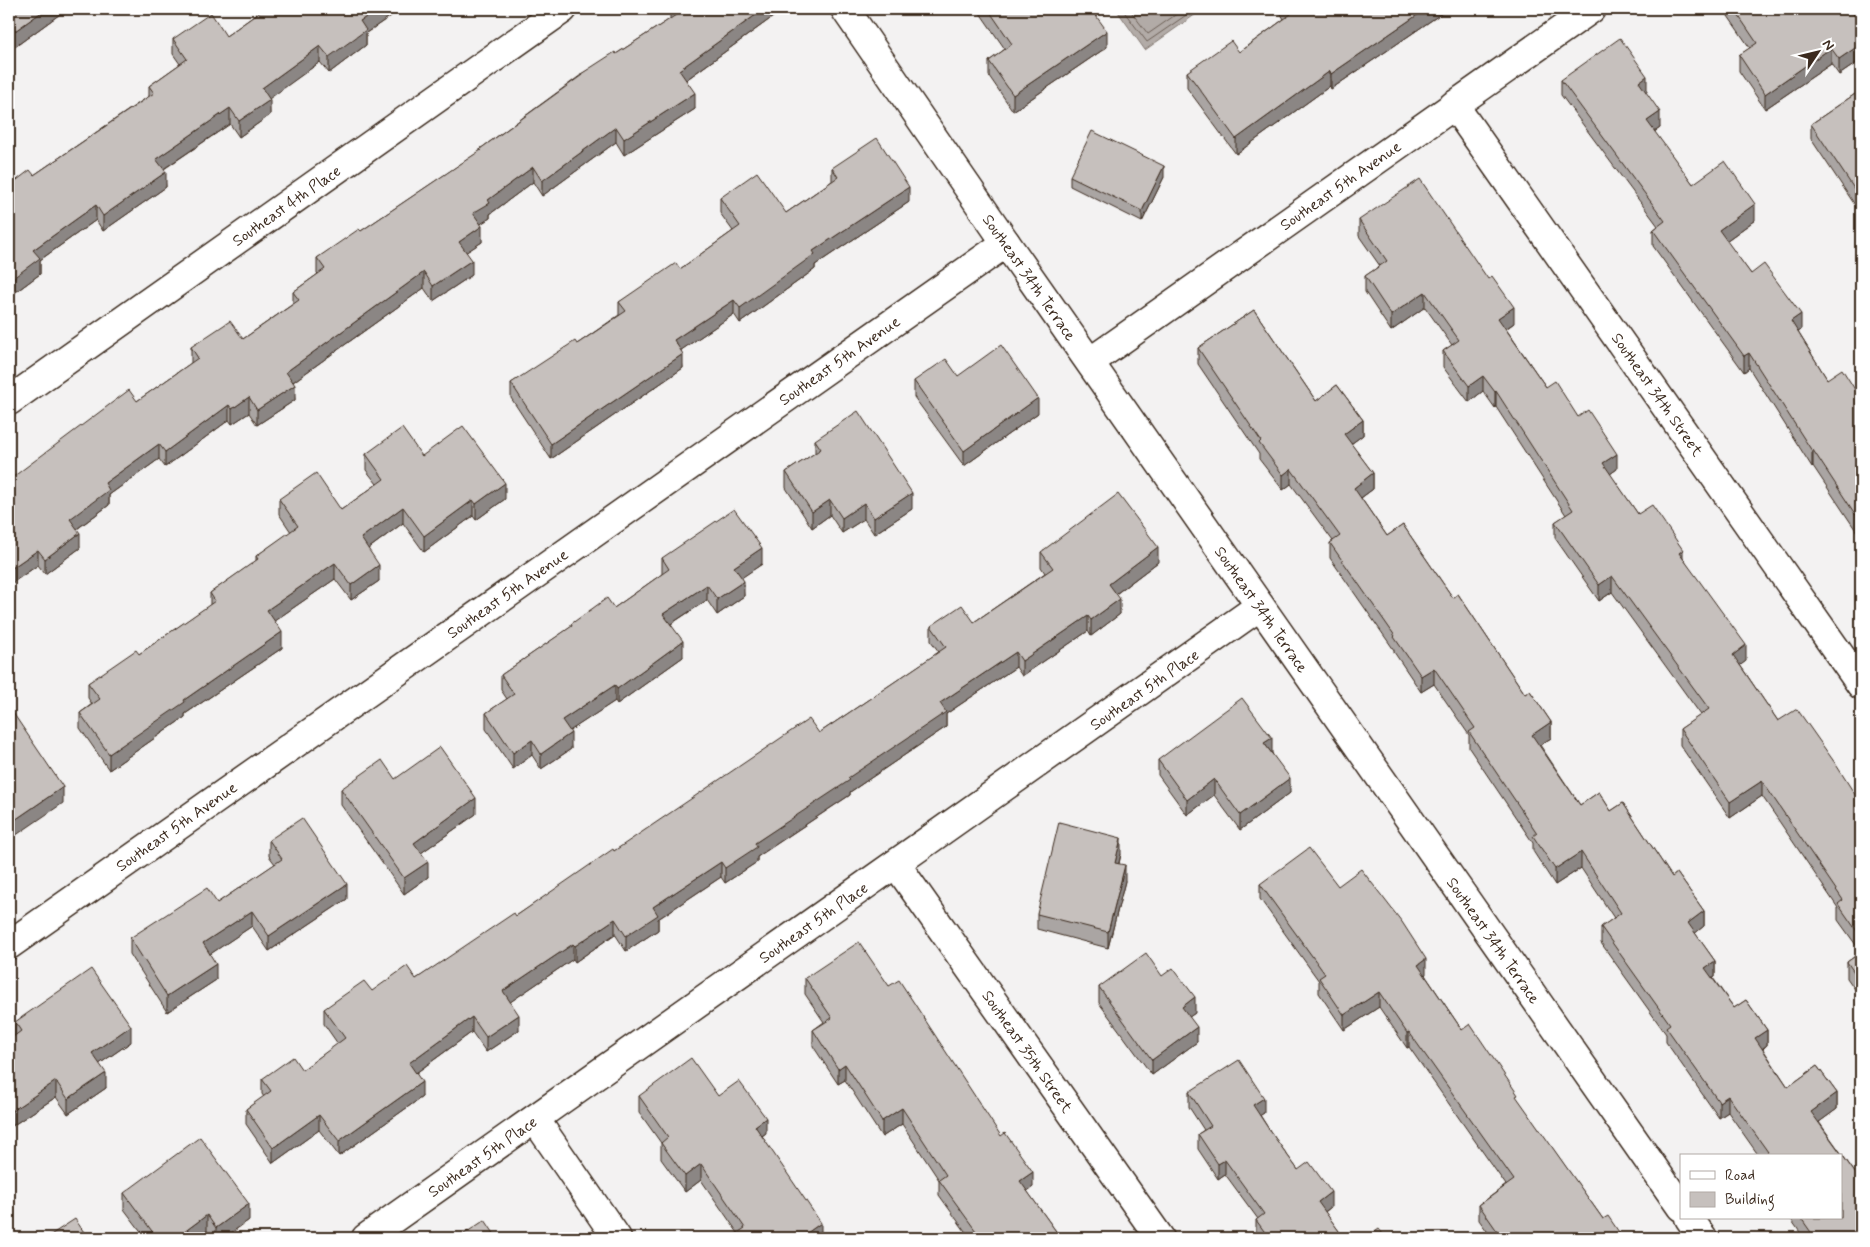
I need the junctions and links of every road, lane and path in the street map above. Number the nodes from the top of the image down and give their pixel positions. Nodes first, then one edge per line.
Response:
1 (563, 9) edge
2 (845, 9) edge
3 (1591, 9) edge
4 (1454, 105) junction
5 (1006, 243) junction
6 (1090, 362) junction
7 (9, 401) edge
8 (1260, 606) junction
9 (1861, 685) edge
10 (896, 864) junction
11 (9, 945) edge
12 (535, 1119) junction
13 (1680, 1206) edge
14 (1690, 1220) edge
15 (366, 1238) edge
16 (617, 1238) edge
17 (1160, 1238) edge
18 (1703, 1238) edge

1 - 7 street, Southeast 4th Place
2 - 5 street, Southeast 34th Terrace
3 - 4 street, Southeast 5th Avenue
4 - 6 street, Southeast 5th Avenue
4 - 9 street, Southeast 34th Street
5 - 6 street, Southeast 34th Terrace
5 - 11 street, Southeast 5th Avenue
6 - 8 street, Southeast 34th Terrace
8 - 10 street, Southeast 5th Place
8 - 13 street, Southeast 34th Terrace
10 - 12 street, Southeast 5th Place
10 - 17 street, Southeast 35th Street
12 - 15 street, Southeast 5th Place
12 - 16 street
14 - 18 street

